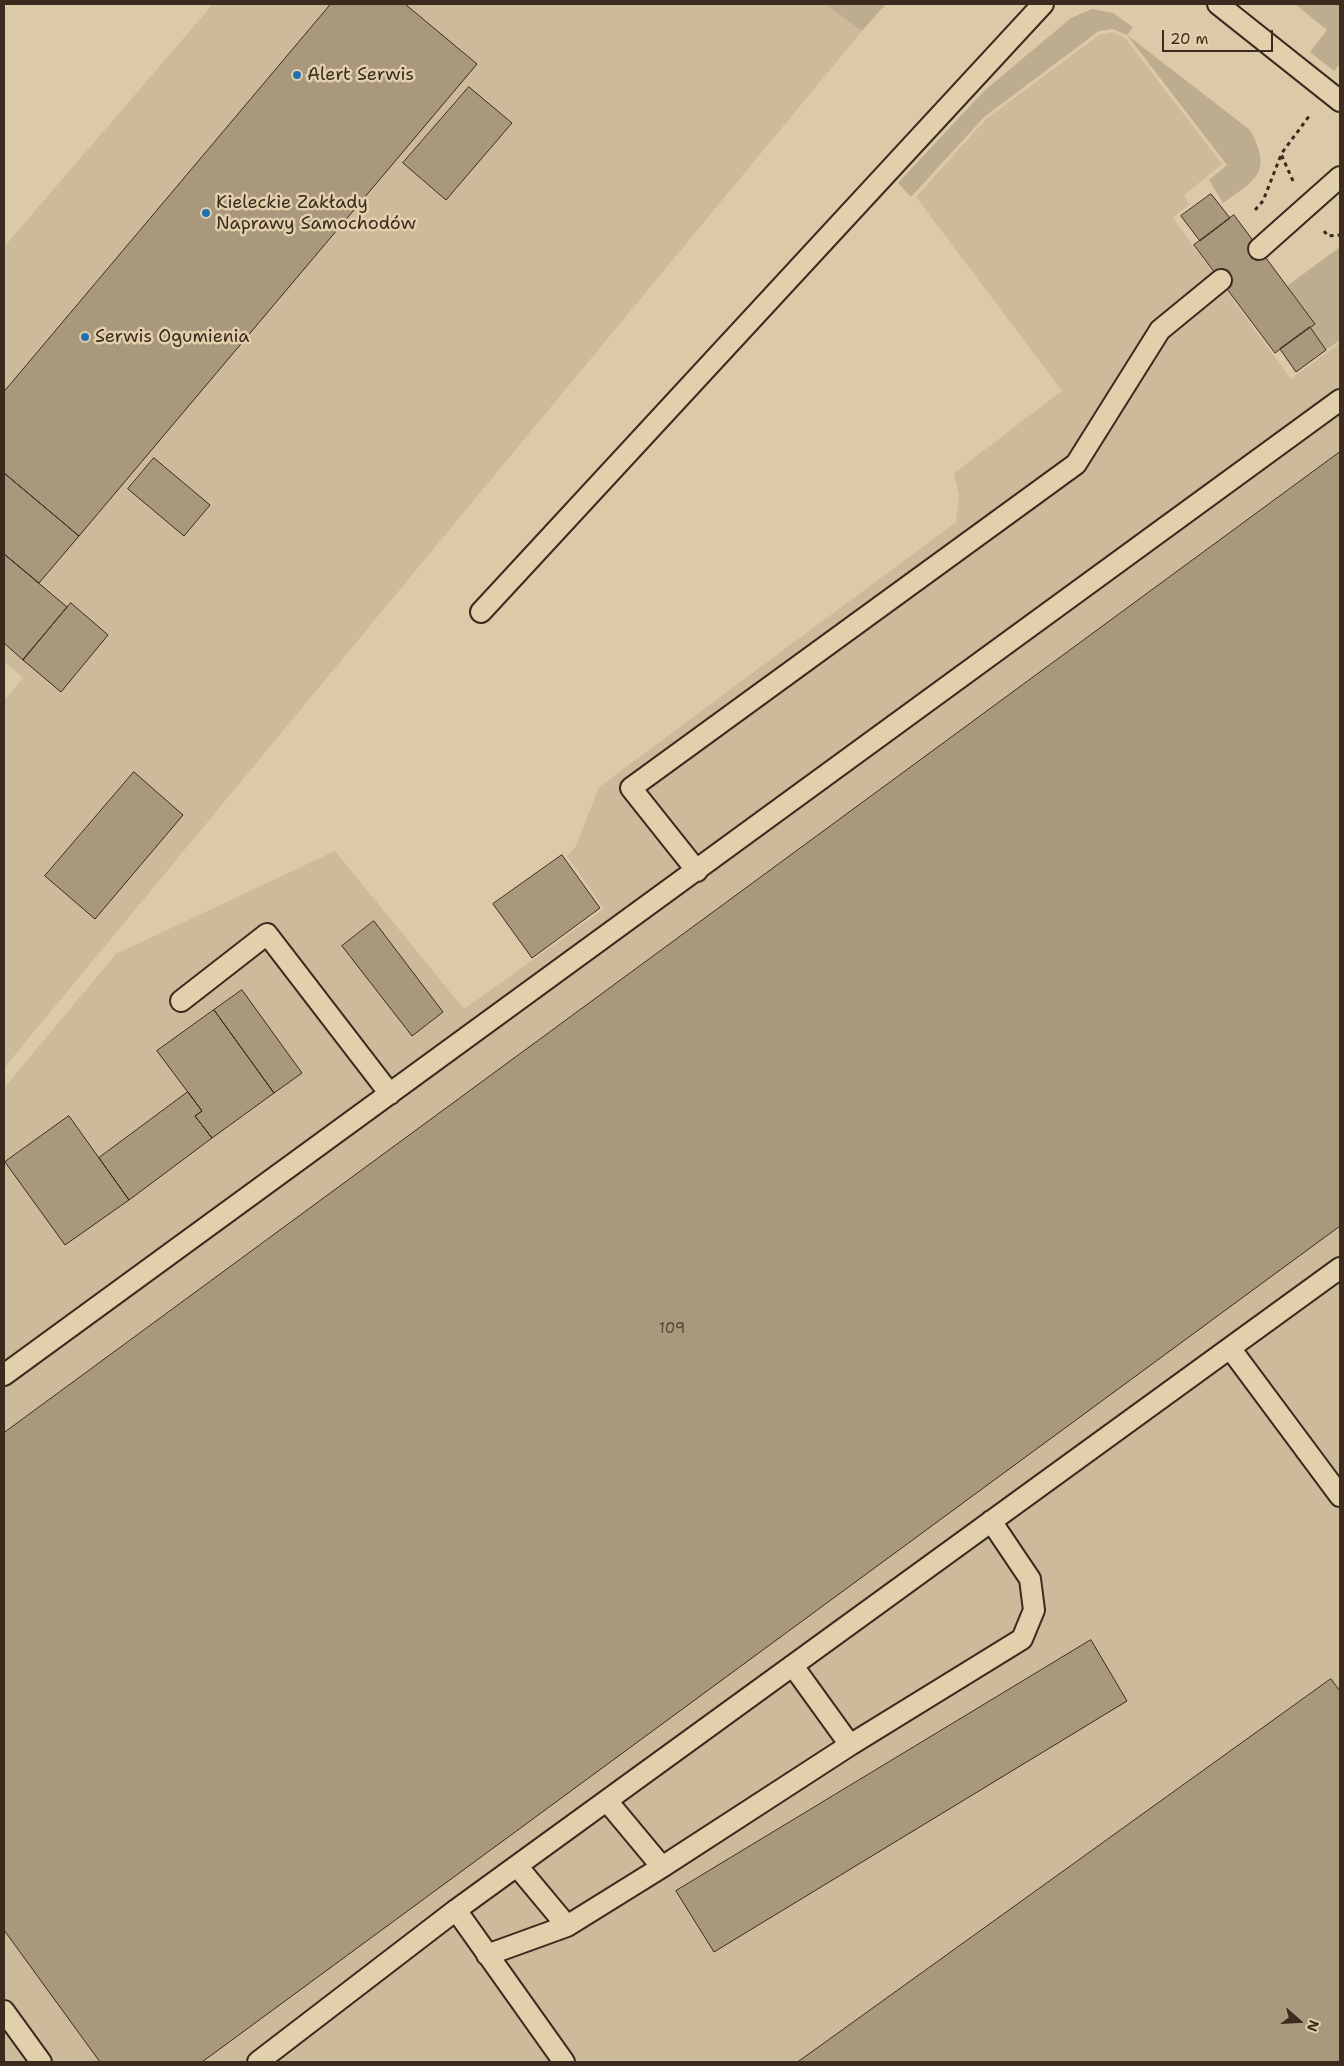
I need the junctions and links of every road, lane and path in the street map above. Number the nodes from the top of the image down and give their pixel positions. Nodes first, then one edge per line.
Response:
1 (1043, 4) edge
2 (1218, 4) edge
3 (1334, 96) edge
4 (1281, 154) junction
5 (1340, 177) edge
6 (1305, 208) junction
7 (1252, 213) dead end
8 (1340, 236) edge
9 (1259, 249) dead end
10 (1221, 280) dead end
11 (1340, 400) edge
12 (481, 612) dead end
13 (697, 870) junction
14 (181, 1001) dead end
15 (390, 1094) junction
16 (1340, 1268) edge
17 (1230, 1348) junction
18 (4, 1375) edge
19 (1340, 1496) edge
20 (991, 1521) junction
21 (792, 1666) junction
22 (850, 1745) junction
23 (607, 1800) junction
24 (517, 1866) junction
25 (662, 1867) junction
26 (456, 1910) junction
27 (567, 1926) junction
28 (487, 1955) junction
29 (4, 2011) edge
30 (41, 2062) edge
31 (258, 2062) edge
32 (564, 2062) edge

1 - 12 lane
2 - 3 lane
3 - 4 path
4 - 6 path
4 - 7 path
5 - 6 lane
6 - 8 path
6 - 9 lane
10 - 13 lane
11 - 13 lane
13 - 15 lane
14 - 15 lane
15 - 18 lane
16 - 17 lane
17 - 19 lane
17 - 20 lane
20 - 21 lane
20 - 22 lane
21 - 22 lane
21 - 23 lane
22 - 25 lane
23 - 24 lane
23 - 25 lane
24 - 26 lane
24 - 27 lane
25 - 27 lane
26 - 28 lane
26 - 31 lane
27 - 28 lane
28 - 32 lane
29 - 30 lane

